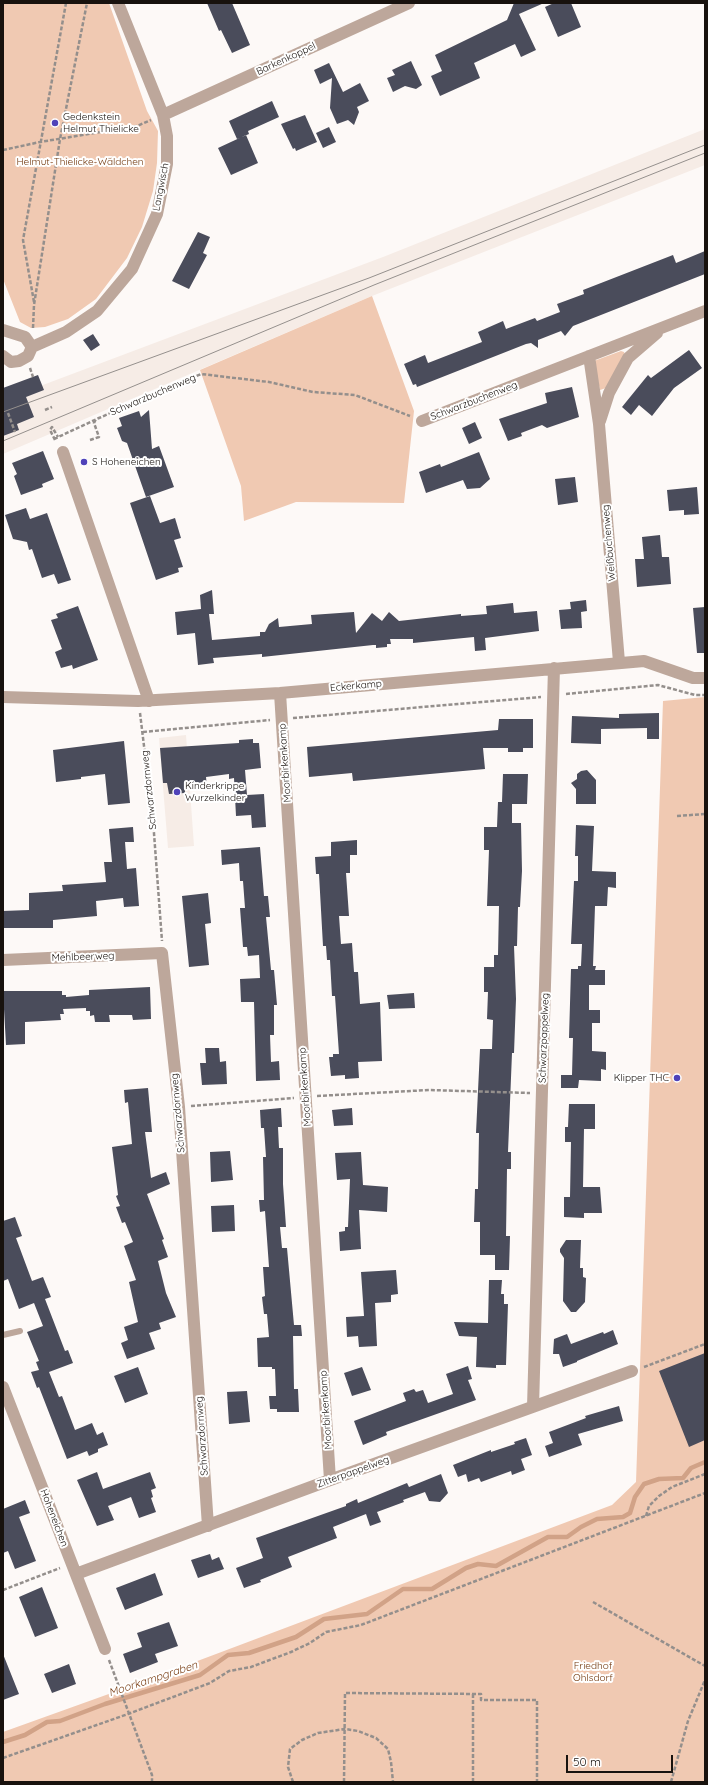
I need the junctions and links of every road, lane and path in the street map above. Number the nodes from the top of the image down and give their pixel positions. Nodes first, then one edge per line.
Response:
1 (66, 3) edge
2 (87, 3) edge
3 (118, 3) edge
4 (409, 3) edge
5 (163, 115) junction
6 (60, 138) junction
7 (40, 142) junction
8 (3, 150) edge
9 (34, 305) junction
10 (705, 311) edge
11 (665, 326) junction
12 (3, 330) edge
13 (32, 347) junction
14 (3, 356) edge
15 (589, 356) junction
16 (52, 407) dead end
17 (45, 410) dead end
18 (8, 414) dead end
19 (97, 419) junction
20 (422, 421) joint
21 (599, 424) junction
22 (15, 432) dead end
23 (58, 437) junction
24 (90, 440) dead end
25 (63, 452) dead end
26 (619, 662) junction
27 (554, 668) junction
28 (705, 678) edge
29 (280, 694) junction
30 (705, 694) edge
31 (554, 695) junction
32 (3, 697) edge
33 (143, 701) junction
34 (282, 718) junction
35 (143, 732) junction
36 (705, 814) edge
37 (677, 816) dead end
38 (162, 954) junction
39 (3, 960) edge
40 (542, 1094) junction
41 (306, 1097) junction
42 (179, 1107) junction
43 (20, 1331) dead end
44 (3, 1335) edge
45 (705, 1344) edge
46 (632, 1371) joint
47 (3, 1387) edge
48 (533, 1407) junction
49 (705, 1474) edge
50 (330, 1480) junction
51 (705, 1493) edge
52 (646, 1516) junction
53 (208, 1526) junction
54 (74, 1569) junction
55 (3, 1590) edge
56 (593, 1602) dead end
57 (105, 1649) joint
58 (705, 1666) edge
59 (705, 1680) edge
60 (473, 1694) junction
61 (128, 1714) junction
62 (344, 1729) junction
63 (3, 1758) edge
64 (152, 1782) edge
65 (293, 1782) edge
66 (344, 1782) edge
67 (393, 1782) edge
68 (474, 1782) edge
69 (536, 1782) edge
70 (671, 1782) edge

1 - 7 path
2 - 6 path
3 - 5 street, Langwisch
4 - 5 street, Barkenkoppel
5 - 6 path
5 - 13 street, Langwisch
6 - 7 path
6 - 9 path
7 - 8 path
7 - 9 path
9 - 13 path
10 - 11 street, Schwarzbuchenweg
11 - 15 street, Schwarzbuchenweg
11 - 21 street, Weißbuchenweg
12 - 13 street
13 - 14 street
15 - 20 street, Schwarzbuchenweg
15 - 21 street, Weißbuchenweg
16 - 17 path
18 - 22 path
19 - 20 path, Schwarzbuchenweg
19 - 23 path, Schwarzbuchenweg
19 - 24 path
21 - 26 street, Weißbuchenweg
23 - 23 path, Schwarzbuchenweg
25 - 33 street
26 - 27 street, Eckerkamp
26 - 28 street, Eckerkamp
27 - 29 street, Eckerkamp
27 - 31 street, Schwarzpappelweg
29 - 33 street, Eckerkamp
29 - 34 street, Moorbirkenkamp
30 - 31 path
31 - 34 path
31 - 40 street, Schwarzpappelweg
32 - 33 street, Eckerkamp
33 - 35 path, Schwarzdornweg
34 - 35 path
34 - 41 street, Moorbirkenkamp
35 - 38 path, Schwarzdornweg
36 - 37 path
38 - 39 street, Mehlbeerweg
38 - 42 street, Schwarzdornweg
40 - 41 path
40 - 48 street, Schwarzpappelweg
41 - 42 path
41 - 50 street, Moorbirkenkamp
42 - 53 street, Schwarzdornweg
43 - 44 lane
45 - 46 path
46 - 48 street, Zitterpappelweg
47 - 54 street, Hoheneichen
48 - 50 street, Zitterpappelweg
49 - 52 path
50 - 53 street, Zitterpappelweg
51 - 52 path
52 - 61 path
53 - 54 street, Zitterpappelweg
54 - 55 path
54 - 57 street, Hoheneichen
56 - 58 path
57 - 61 path
59 - 70 path
60 - 62 path
60 - 68 path
60 - 69 path
61 - 63 path
61 - 64 path
62 - 65 path
62 - 66 path
62 - 67 path

